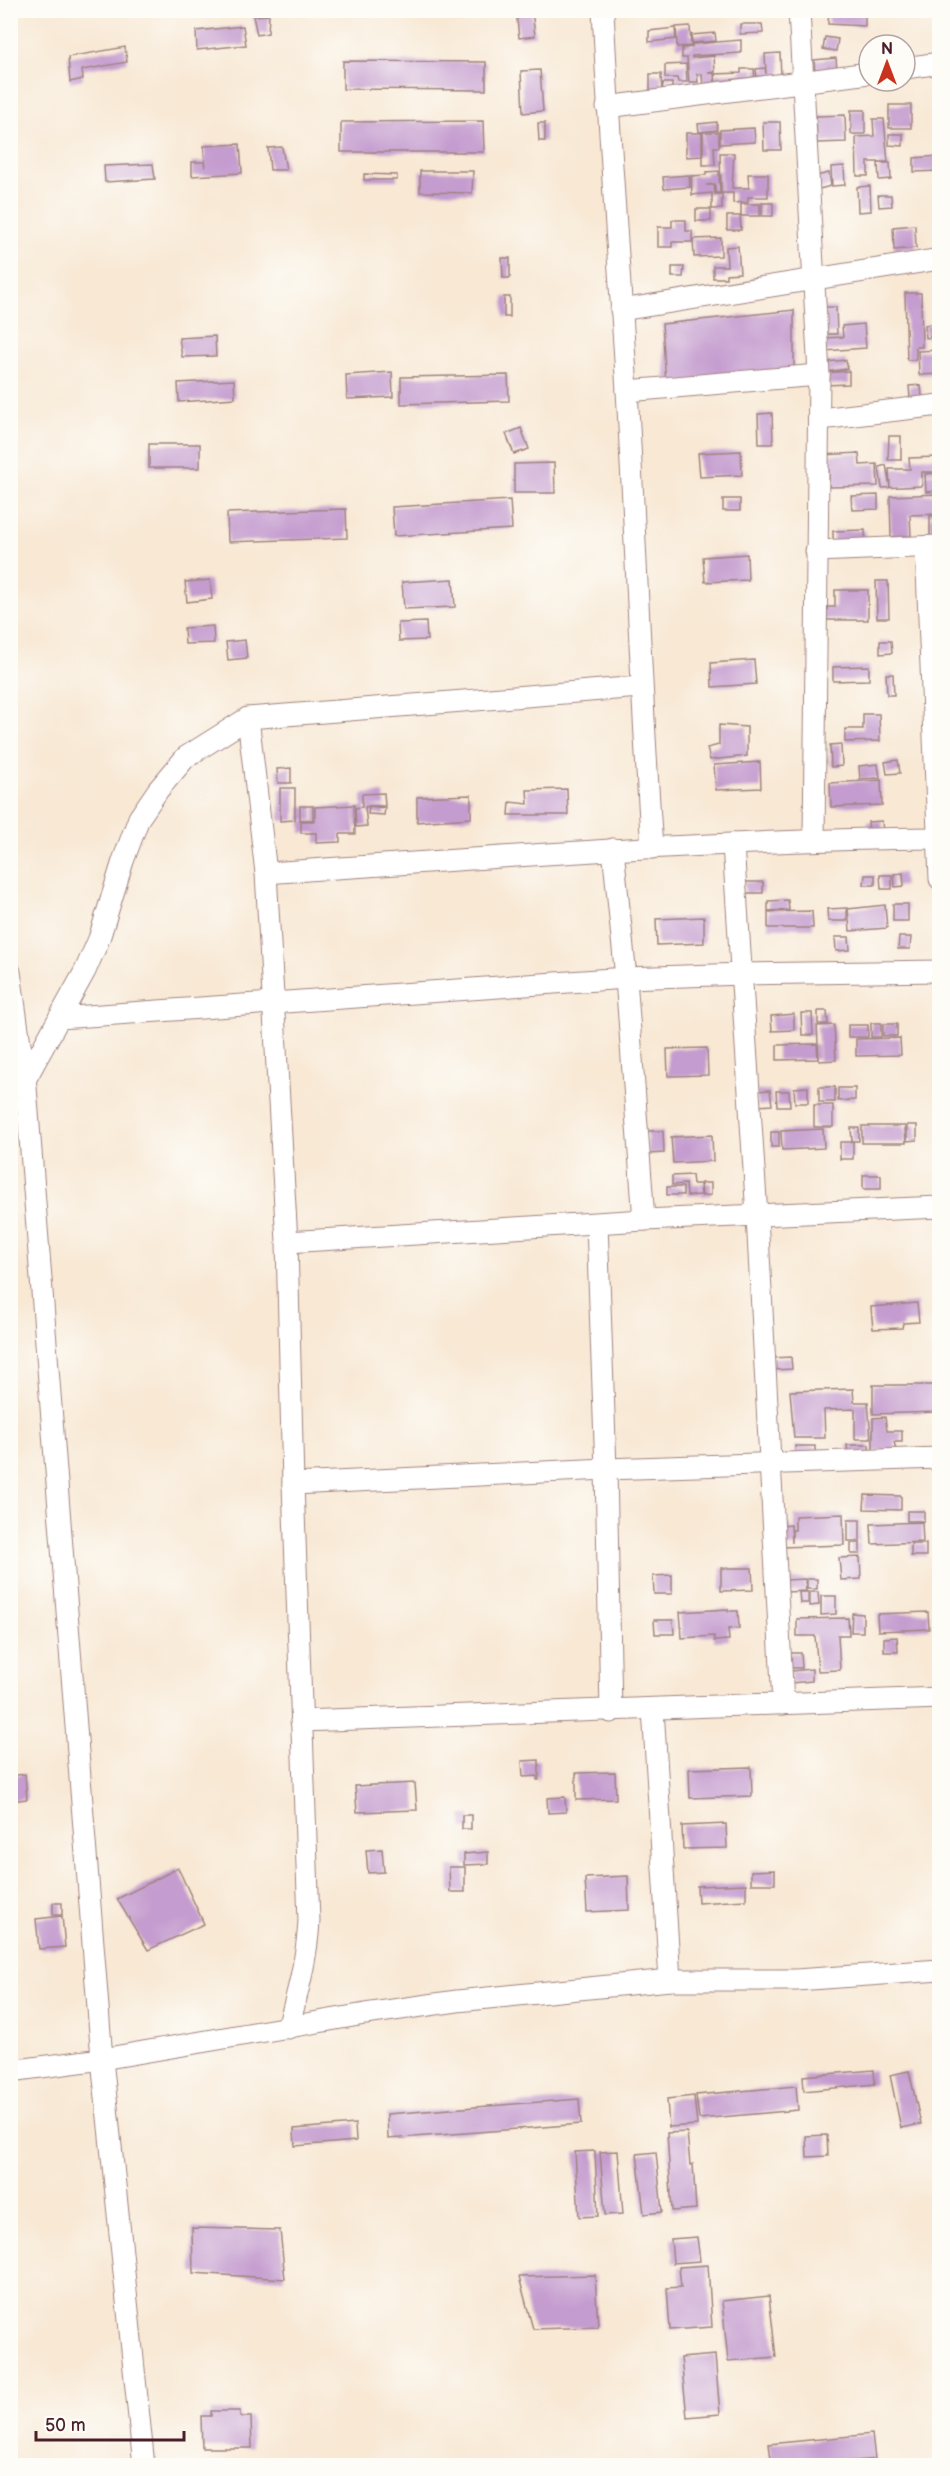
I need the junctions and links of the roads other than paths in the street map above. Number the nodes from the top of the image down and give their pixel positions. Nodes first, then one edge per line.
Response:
1 (603, 10) edge
2 (799, 10) edge
3 (939, 63) edge
4 (917, 66) edge
5 (857, 75) edge
6 (804, 82) junction
7 (607, 107) junction
8 (939, 259) edge
9 (816, 280) junction
10 (621, 310) junction
11 (819, 375) junction
12 (627, 391) junction
13 (939, 405) edge
14 (820, 419) junction
15 (932, 547) edge
16 (816, 551) junction
17 (936, 668) edge
18 (640, 687) junction
19 (248, 718) junction
20 (937, 838) junction
21 (814, 839) junction
22 (733, 844) junction
23 (652, 848) junction
24 (613, 849) junction
25 (266, 873) junction
26 (939, 879) edge
27 (10, 972) edge
28 (939, 972) edge
29 (743, 974) junction
30 (626, 978) junction
31 (273, 1002) junction
32 (59, 1018) junction
33 (25, 1080) junction
34 (19, 1107) edge
35 (939, 1207) edge
36 (757, 1215) junction
37 (644, 1220) junction
38 (597, 1224) junction
39 (287, 1242) junction
40 (939, 1458) edge
41 (769, 1464) junction
42 (606, 1469) junction
43 (293, 1484) junction
44 (939, 1698) edge
45 (783, 1704) junction
46 (652, 1708) junction
47 (611, 1712) junction
48 (301, 1721) junction
49 (939, 1970) edge
50 (670, 1980) junction
51 (288, 2028) junction
52 (102, 2060) junction
53 (10, 2071) edge
54 (144, 2466) edge

1 - 7 street
2 - 6 street
3 - 4 street
5 - 6 street
6 - 7 street
6 - 9 street
7 - 10 street
8 - 9 street
9 - 10 street
9 - 11 street
10 - 12 street
11 - 12 street
11 - 14 street
12 - 18 street
13 - 14 street
14 - 16 street
15 - 16 street
15 - 17 street
16 - 21 street
17 - 20 street
18 - 19 street
18 - 23 street
19 - 25 street
19 - 32 street
20 - 21 street
20 - 26 street
21 - 22 street
22 - 23 street
22 - 29 street
23 - 24 street
24 - 25 street
24 - 30 street
25 - 31 street
27 - 33 street
28 - 29 street
29 - 30 street
29 - 36 street
30 - 31 street
30 - 37 street
31 - 32 street
31 - 39 street
32 - 33 street
33 - 34 street
34 - 52 street
35 - 36 street
36 - 37 street
36 - 41 street
37 - 38 street
38 - 39 street
38 - 42 street
39 - 43 street
40 - 41 street
41 - 42 street
41 - 45 street
42 - 43 street
42 - 47 street
43 - 48 street
44 - 45 street
45 - 46 street
46 - 47 street
46 - 50 street
47 - 48 street
48 - 51 street
49 - 50 street
50 - 51 street
51 - 52 street
52 - 53 street
52 - 54 street

